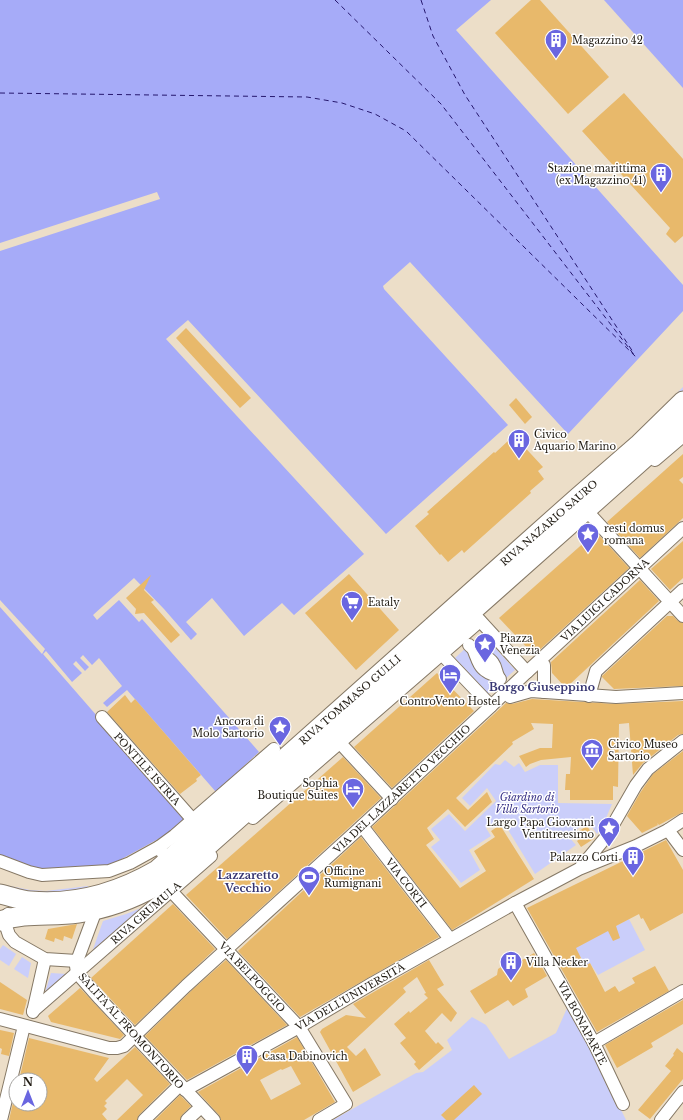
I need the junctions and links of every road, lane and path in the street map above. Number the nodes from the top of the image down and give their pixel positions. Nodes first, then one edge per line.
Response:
1 (683, 401) edge
2 (683, 421) edge
3 (683, 436) edge
4 (638, 445) junction
5 (589, 513) junction
6 (683, 528) edge
7 (640, 569) junction
8 (683, 590) edge
9 (669, 604) junction
10 (471, 611) junction
11 (683, 616) edge
12 (472, 648) dead end
13 (438, 650) junction
14 (544, 665) dead end
15 (527, 672) junction
16 (500, 679) dead end
17 (544, 692) junction
18 (683, 693) edge
19 (513, 694) dead end
20 (589, 696) junction
21 (491, 706) junction
22 (102, 717) dead end
23 (683, 741) edge
24 (340, 743) junction
25 (274, 749) dead end
26 (392, 799) junction
27 (243, 803) junction
28 (193, 820) junction
29 (683, 820) edge
30 (362, 826) junction
31 (668, 830) junction
32 (683, 850) edge
33 (0, 861) edge
34 (578, 869) junction
35 (112, 890) junction
36 (171, 891) junction
37 (0, 894) edge
38 (515, 902) junction
39 (96, 910) junction
40 (2, 920) edge
41 (450, 939) junction
42 (226, 949) junction
43 (45, 959) junction
44 (77, 967) junction
45 (683, 991) edge
46 (33, 1011) junction
47 (0, 1019) edge
48 (27, 1027) junction
49 (299, 1027) junction
50 (135, 1037) junction
51 (594, 1043) junction
52 (183, 1088) junction
53 (683, 1092) edge
54 (623, 1104) dead end
55 (201, 1107) junction
56 (1, 1120) edge
57 (144, 1120) edge
58 (187, 1120) edge
59 (214, 1120) edge
60 (319, 1120) edge
61 (661, 1120) edge

1 - 4 main road, RIVA NAZARIO SAURO
2 - 5 main road, RIVA NAZARIO SAURO
3 - 5 street, RIVA NAZARIO SAURO
4 - 5 street, RIVA NAZARIO SAURO
4 - 10 main road, RIVA NAZARIO SAURO
5 - 7 street
5 - 10 main road, RIVA NAZARIO SAURO
6 - 7 street, VIA LUIGI CADORNA
7 - 9 street
7 - 15 street, VIA LUIGI CADORNA
8 - 9 street
9 - 11 street
9 - 20 street
10 - 13 main road
10 - 15 street
10 - 27 main road, RIVA TOMMASO GULLI
12 - 16 street
13 - 21 street
13 - 24 street
13 - 27 main road, RIVA TOMMASO GULLI
14 - 17 street
15 - 21 street
17 - 19 street
17 - 20 street
18 - 20 street
21 - 26 street, VIA DEL LAZZARETTO VECCHIO
22 - 28 street, PONTILE ISTRIA
23 - 34 street
24 - 26 street
24 - 27 street
25 - 27 street
26 - 30 street, VIA DEL LAZZARETTO VECCHIO
27 - 28 street
27 - 35 main road
27 - 36 street, RIVA GRUMULA
27 - 39 main road, RIVA GRUMULA
28 - 33 street
29 - 31 street
30 - 41 street, VIA CORTI
30 - 42 street, VIA DEL LAZZARETTO VECCHIO
31 - 32 street
31 - 34 street
34 - 38 street
35 - 37 main road
35 - 40 street
36 - 42 street, VIA BELPOGGIO
36 - 44 street, RIVA GRUMULA
38 - 41 street, VIA DELL'UNIVERSITÀ
38 - 51 street, VIA BONAPARTE
39 - 40 main road, RIVA GRUMULA
39 - 44 street, SALITA AL PROMONTORIO
40 - 43 street
41 - 49 street, VIA DELL'UNIVERSITÀ
42 - 49 street, VIA BELPOGGIO
42 - 50 street, VIA DEL LAZZARETTO VECCHIO
43 - 44 street
43 - 46 street
44 - 46 street, RIVA GRUMULA
44 - 50 street, SALITA AL PROMONTORIO
45 - 51 street
46 - 48 street
47 - 48 street
48 - 50 street, VIA DEL LAZZARETTO VECCHIO
48 - 56 street
49 - 52 street, VIA DELL'UNIVERSITÀ
49 - 60 street, VIA BELPOGGIO
50 - 52 street, SALITA AL PROMONTORIO
51 - 54 street, VIA BONAPARTE
52 - 55 street, SALITA AL PROMONTORIO
52 - 57 street, VIA DELL'UNIVERSITÀ
53 - 61 street
55 - 58 street
55 - 59 street, SALITA AL PROMONTORIO

